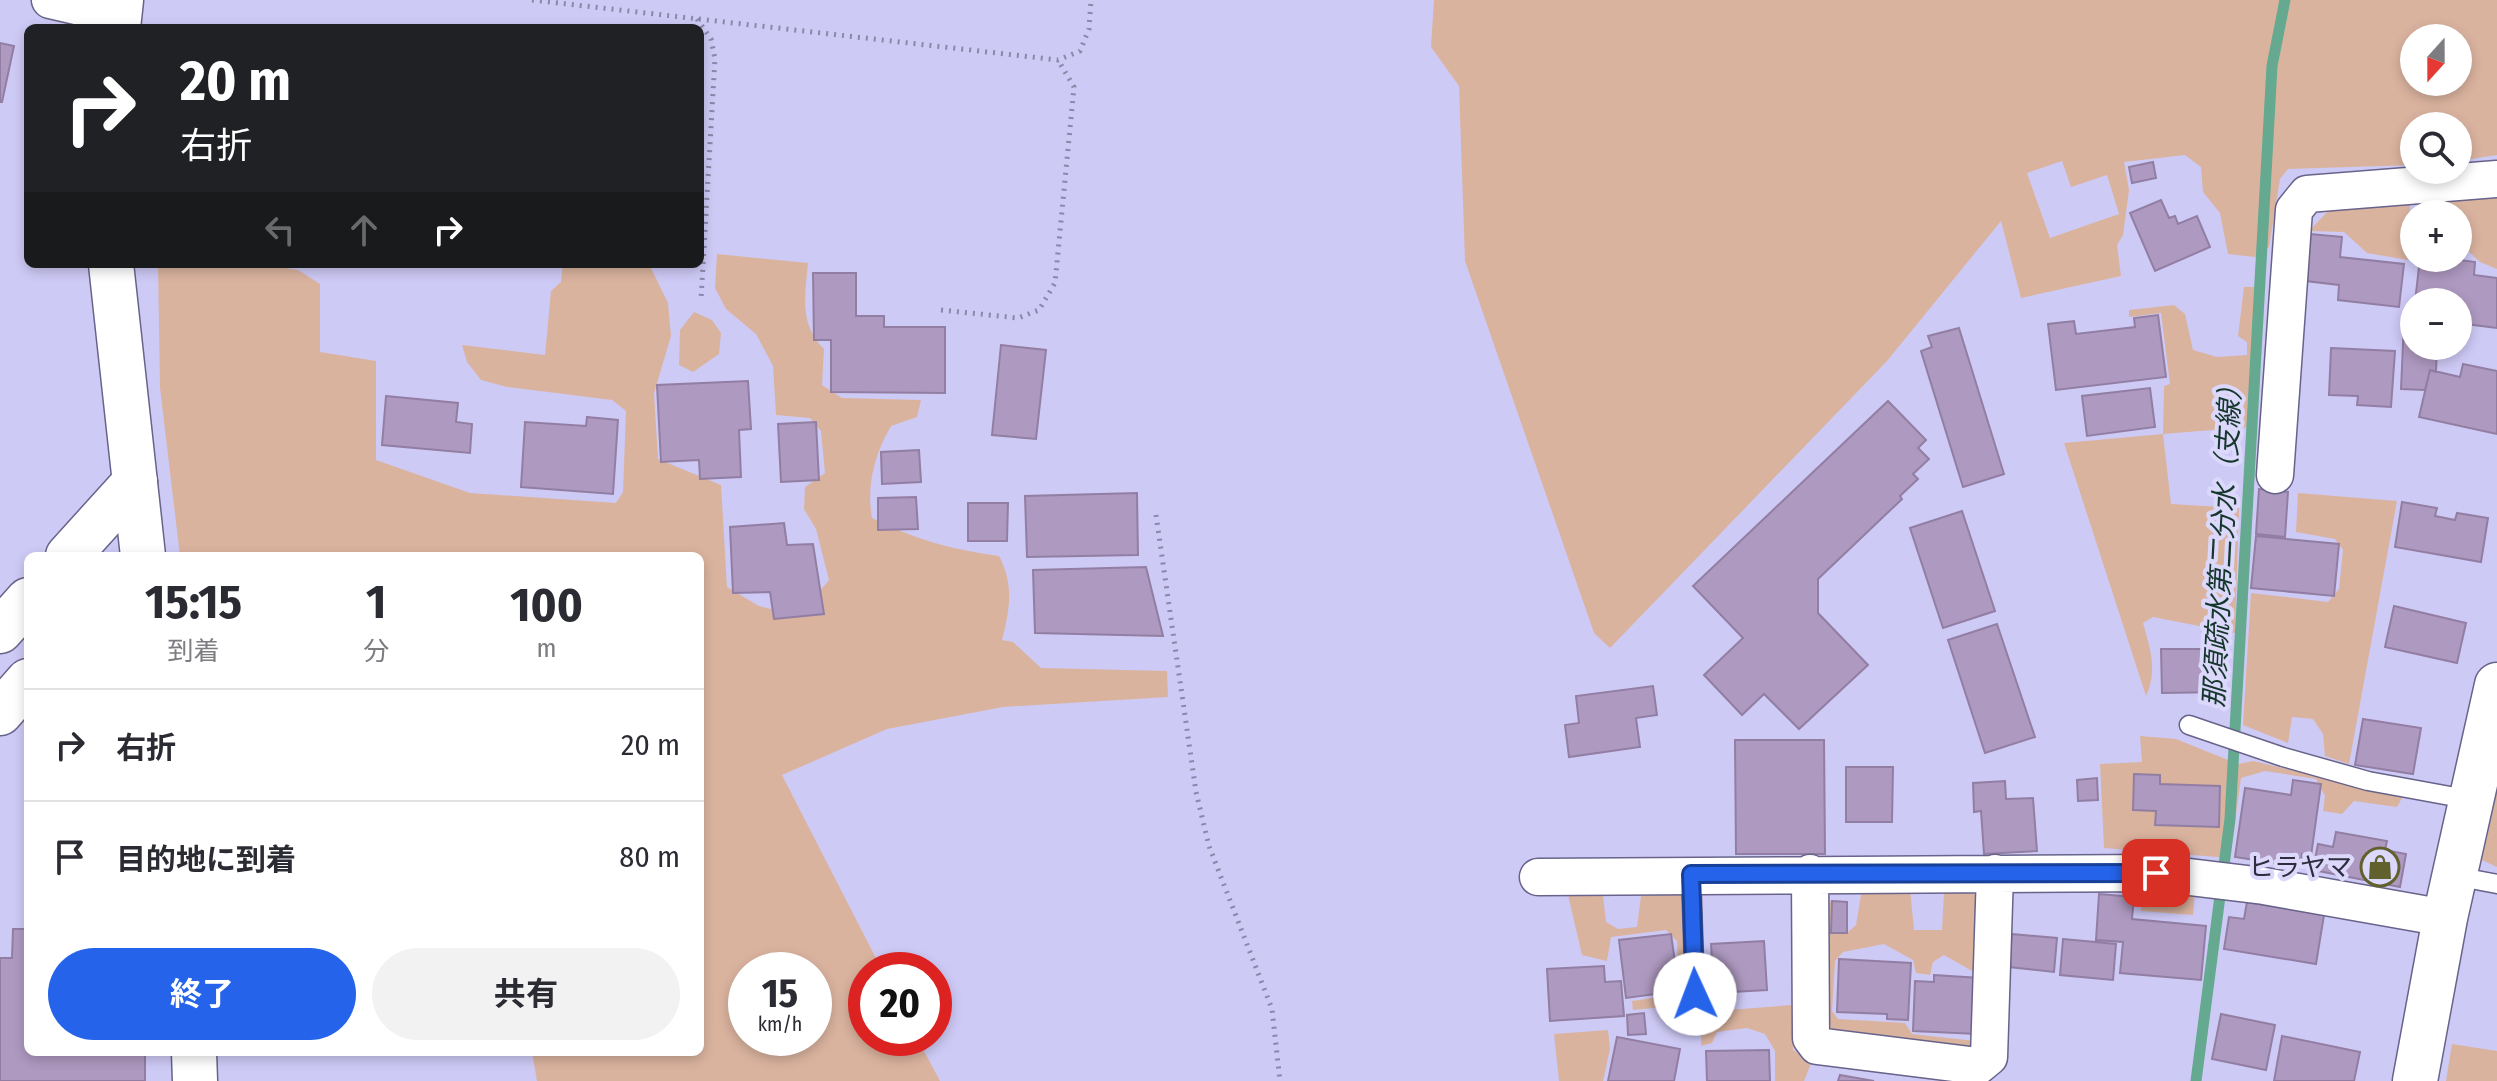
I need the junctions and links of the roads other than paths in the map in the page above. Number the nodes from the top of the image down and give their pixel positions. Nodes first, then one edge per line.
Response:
1 (50, 0) edge
2 (119, 15) edge
3 (2497, 179) edge
4 (111, 268) edge
5 (2275, 475) dead end
6 (135, 482) junction
7 (72, 552) edge
8 (143, 552) edge
9 (24, 604) edge
10 (0, 631) edge
11 (2497, 685) edge
12 (24, 686) edge
13 (0, 713) edge
14 (2189, 725) dead end
15 (2472, 800) junction
16 (1810, 873) junction
17 (1995, 873) junction
18 (1691, 874) junction
19 (1538, 877) dead end
20 (2497, 884) edge
21 (2450, 897) junction
22 (1696, 1024) dead end
23 (194, 1056) edge
24 (195, 1081) edge
25 (2415, 1081) edge

1 - 2 street
3 - 5 street
4 - 6 street
6 - 7 street
6 - 8 street
9 - 10 street
11 - 15 street
12 - 13 street
14 - 15 lane
15 - 21 street
16 - 17 street
16 - 17 street
16 - 18 street
17 - 21 street
18 - 19 street
18 - 22 lane
20 - 21 lane
21 - 25 street
23 - 24 street

